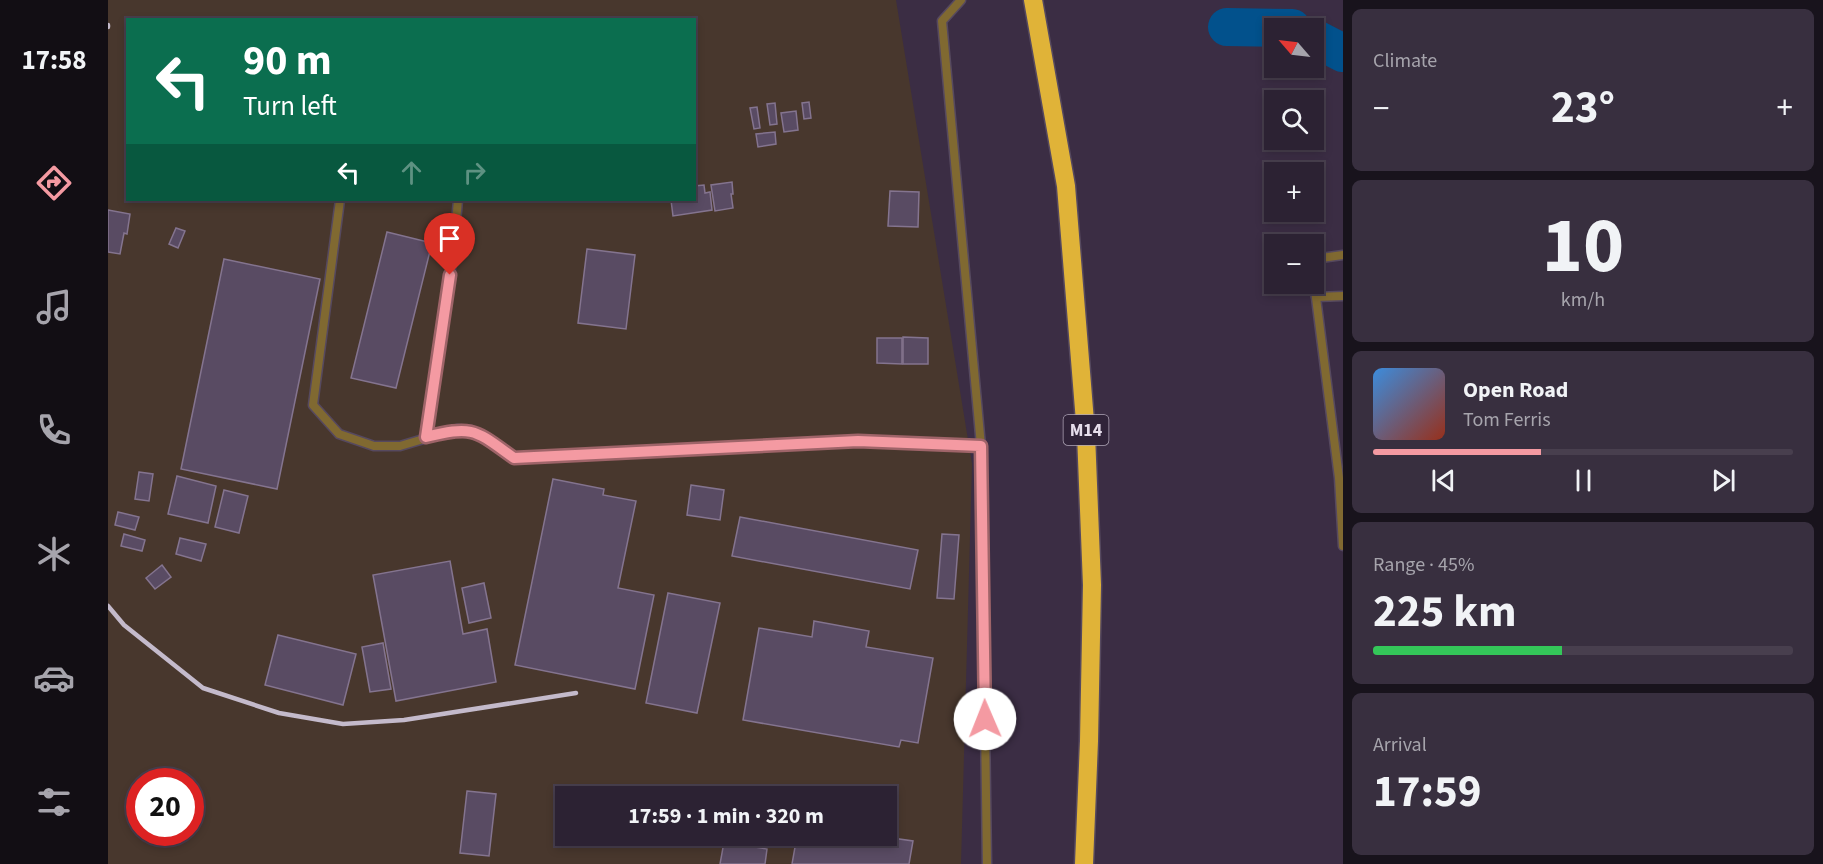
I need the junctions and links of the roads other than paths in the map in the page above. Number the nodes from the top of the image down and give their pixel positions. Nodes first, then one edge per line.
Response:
1 (961, 0) edge
2 (1033, 0) edge
3 (340, 201) edge
4 (458, 201) edge
5 (1343, 255) edge
6 (1324, 258) edge
7 (1316, 294) edge
8 (1343, 296) edge
9 (1316, 297) junction
10 (426, 437) junction
11 (981, 446) junction
12 (1343, 546) edge
13 (987, 864) edge
14 (1084, 864) edge

1 - 11 lane
2 - 14 highway, M14
3 - 10 lane
4 - 10 lane
5 - 6 lane
7 - 9 lane
8 - 9 lane
9 - 12 lane
10 - 11 lane
11 - 13 lane

